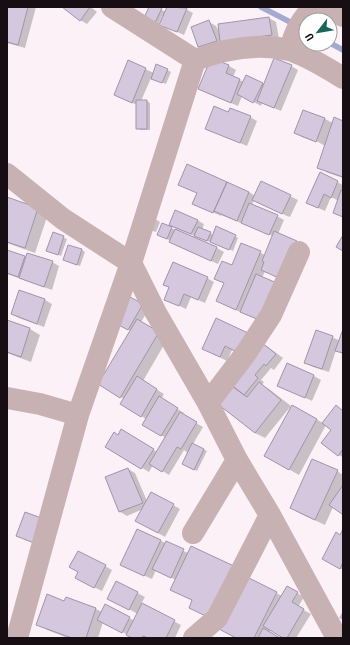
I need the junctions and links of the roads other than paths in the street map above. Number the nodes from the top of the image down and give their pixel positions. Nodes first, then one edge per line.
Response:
1 (112, 7) edge
2 (329, 7) edge
3 (343, 16) edge
4 (298, 33) edge
5 (291, 46) junction
6 (195, 60) junction
7 (343, 78) edge
8 (7, 174) edge
9 (299, 252) dead end
10 (131, 263) junction
11 (7, 398) edge
12 (208, 403) junction
13 (78, 414) junction
14 (237, 460) junction
15 (270, 515) junction
16 (193, 533) dead end
17 (330, 634) edge
18 (17, 638) edge
19 (194, 638) edge

1 - 6 street
2 - 3 street
4 - 5 street
5 - 6 street
5 - 7 street
6 - 10 street
8 - 10 street
9 - 12 street
10 - 12 street
10 - 13 street
11 - 13 street
12 - 14 street
13 - 18 street
14 - 15 street
14 - 16 street
15 - 17 street
15 - 19 street

